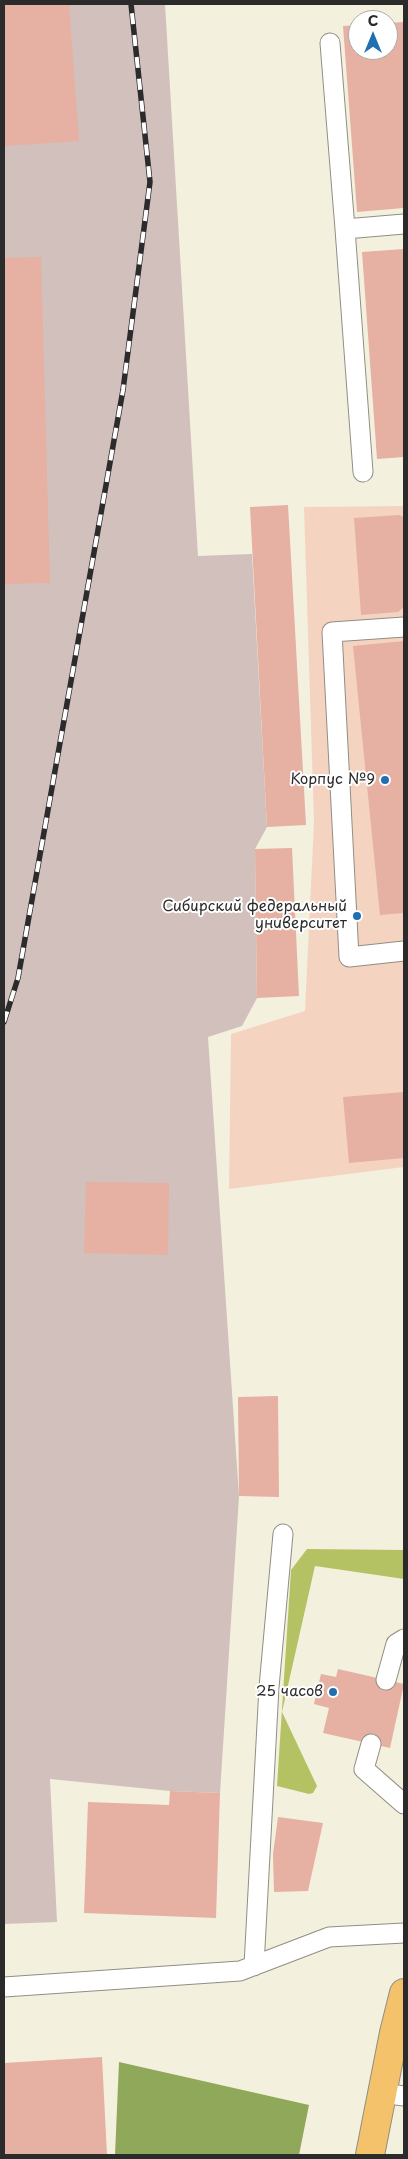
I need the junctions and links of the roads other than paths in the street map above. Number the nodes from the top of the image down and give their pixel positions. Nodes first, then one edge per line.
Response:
1 (330, 43) dead end
2 (404, 224) edge
3 (345, 228) junction
4 (363, 472) dead end
5 (404, 627) edge
6 (404, 951) edge
7 (284, 1534) dead end
8 (404, 1639) edge
9 (386, 1680) dead end
10 (371, 1744) dead end
11 (404, 1804) edge
12 (404, 1933) edge
13 (254, 1966) junction
14 (4, 1987) edge
15 (404, 1993) edge
16 (393, 2094) edge
17 (370, 2155) edge

1 - 3 lane
2 - 3 lane
3 - 4 lane
5 - 6 lane
7 - 13 lane
8 - 9 lane
10 - 11 lane
12 - 13 lane
13 - 14 lane
15 - 16 main road
16 - 17 main road

